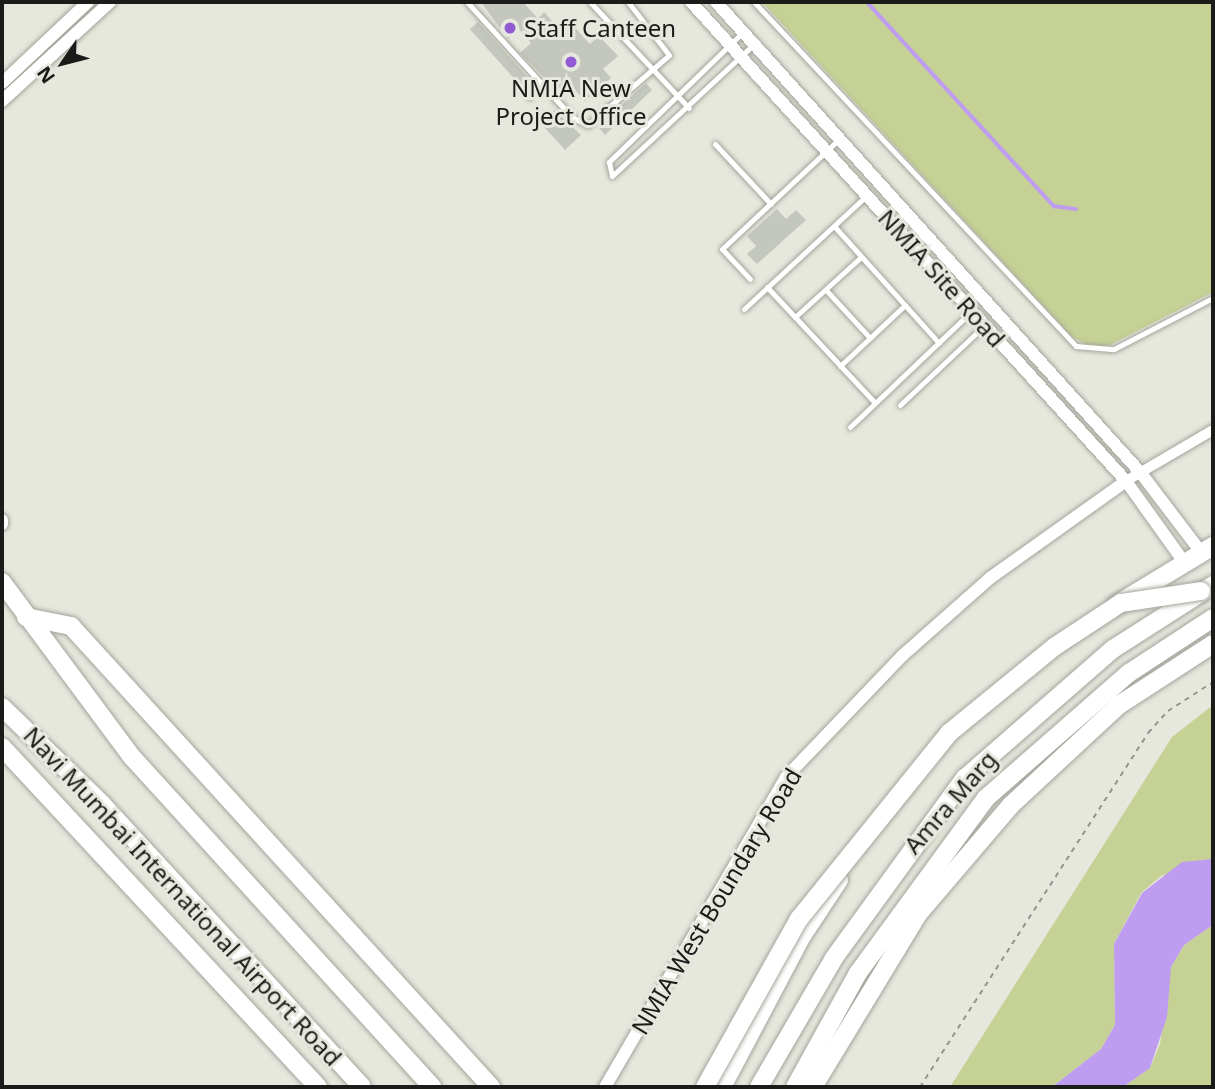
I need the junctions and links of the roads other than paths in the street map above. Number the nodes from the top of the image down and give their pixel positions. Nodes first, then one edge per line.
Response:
1 (88, 2) edge
2 (110, 2) edge
3 (467, 2) edge
4 (590, 2) edge
5 (628, 2) edge
6 (691, 2) edge
7 (716, 2) edge
8 (754, 2) edge
9 (73, 16) junction
10 (83, 26) junction
11 (743, 32) junction
12 (754, 44) junction
13 (732, 47) junction
14 (742, 57) junction
15 (653, 71) junction
16 (2, 83) edge
17 (542, 86) junction
18 (529, 97) dead end
19 (678, 97) junction
20 (2, 101) edge
21 (689, 108) junction
22 (839, 139) junction
23 (715, 144) dead end
24 (827, 151) junction
25 (867, 195) junction
26 (771, 204) junction
27 (834, 226) junction
28 (861, 257) junction
29 (750, 279) dead end
30 (767, 287) junction
31 (826, 290) junction
32 (1213, 298) edge
33 (905, 305) junction
34 (744, 309) dead end
35 (972, 311) junction
36 (795, 317) junction
37 (985, 326) junction
38 (870, 338) junction
39 (939, 343) junction
40 (840, 366) junction
41 (875, 403) junction
42 (900, 405) dead end
43 (850, 427) dead end
44 (1213, 430) edge
45 (1140, 472) junction
46 (1126, 481) junction
47 (1207, 549) edge
48 (1184, 562) junction
49 (2, 582) edge
50 (1207, 588) edge
51 (26, 617) junction
52 (1213, 618) edge
53 (1213, 644) edge
54 (2, 707) edge
55 (2, 747) edge
56 (318, 1087) edge
57 (362, 1087) edge
58 (432, 1087) edge
59 (491, 1087) edge
60 (605, 1087) edge
61 (705, 1087) edge
62 (722, 1087) edge
63 (759, 1087) edge
64 (795, 1087) edge
65 (813, 1087) edge

1 - 9 street
2 - 10 street
3 - 17 lane
4 - 15 lane
5 - 15 lane
6 - 13 street, NMIA Site Road
7 - 11 street
8 - 32 lane
9 - 10 street
9 - 16 street
10 - 20 street
11 - 12 street
11 - 13 lane
12 - 14 lane
12 - 22 street
13 - 14 street, NMIA Site Road
13 - 19 lane
14 - 21 lane
14 - 24 street, NMIA Site Road
15 - 17 lane
15 - 19 lane
17 - 18 lane
19 - 21 lane
19 - 21 lane
22 - 24 lane
22 - 45 street
23 - 26 lane
24 - 25 street, NMIA Site Road
24 - 26 lane
25 - 27 lane
25 - 35 street, NMIA Site Road
26 - 29 lane
27 - 28 lane
27 - 30 lane
28 - 31 lane
28 - 33 lane
30 - 34 lane
30 - 36 lane
31 - 36 lane
31 - 38 lane
33 - 38 lane
33 - 39 lane
35 - 37 street, NMIA Site Road
35 - 39 lane
36 - 40 lane
37 - 42 lane
37 - 46 street, NMIA Site Road
38 - 40 lane
39 - 41 lane
40 - 41 lane
41 - 43 lane
44 - 45 street
45 - 46 street
45 - 47 street
46 - 48 street, NMIA Site Road
46 - 60 street, NMIA West Boundary Road
47 - 48 highway
48 - 62 highway
49 - 51 highway
50 - 61 highway, bridge
50 - 63 highway, Amra Marg
51 - 58 highway
51 - 59 highway
52 - 64 highway, Amra Marg
53 - 65 highway
54 - 57 highway, Navi Mumbai International Airport Road
55 - 56 highway

